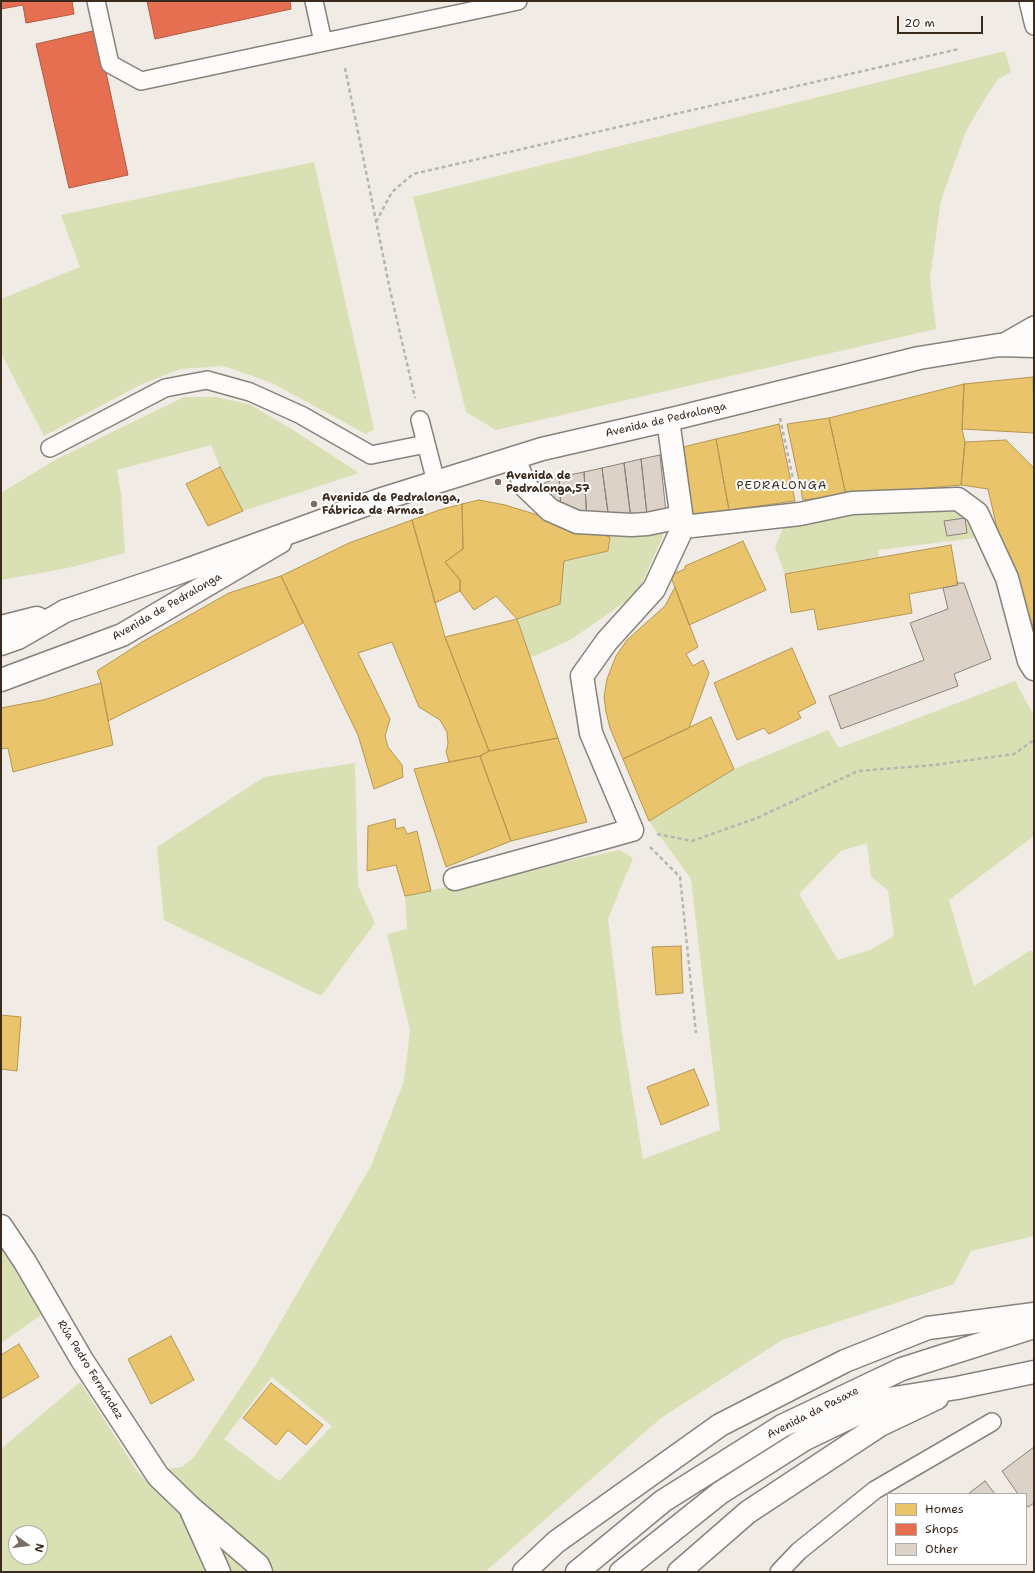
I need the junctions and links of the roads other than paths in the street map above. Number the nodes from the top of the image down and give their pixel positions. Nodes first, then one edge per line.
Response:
1 (96, 1) edge
2 (314, 1) edge
3 (518, 1) edge
4 (1028, 1) edge
5 (1034, 26) edge
6 (323, 42) junction
7 (1034, 325) edge
8 (999, 345) junction
9 (1034, 346) edge
10 (420, 420) road end
11 (668, 420) junction
12 (426, 444) junction
13 (50, 448) dead end
14 (514, 458) junction
15 (436, 482) junction
16 (682, 522) junction
17 (304, 527) junction
18 (66, 611) junction
19 (1, 627) edge
20 (1, 644) edge
21 (1034, 669) edge
22 (1, 680) edge
23 (455, 879) dead end
24 (1, 1226) edge
25 (1034, 1314) edge
26 (1034, 1327) edge
27 (1034, 1372) edge
28 (958, 1388) junction
29 (992, 1422) dead end
30 (189, 1506) junction
31 (219, 1572) edge
32 (261, 1572) edge
33 (524, 1572) edge
34 (577, 1572) edge
35 (621, 1572) edge
36 (679, 1572) edge
37 (779, 1572) edge

1 - 6 lane
2 - 6 lane
3 - 6 lane
4 - 5 lane
7 - 8 lane
8 - 9 main road, Avenida de Pedralonga
8 - 11 main road, Avenida de Pedralonga
10 - 12 lane
11 - 14 main road, Avenida de Pedralonga
11 - 16 main road
12 - 13 lane
12 - 15 lane
14 - 15 main road, Avenida de Pedralonga
14 - 16 main road
15 - 17 main road, Avenida de Pedralonga
16 - 21 main road
16 - 23 main road
17 - 18 main road, Avenida de Pedralonga
17 - 22 main road, Avenida de Pedralonga
18 - 19 main road
18 - 20 main road, Avenida de Pedralonga
24 - 30 main road, Rúa Pedro Fernández
25 - 33 main road
26 - 34 main road, Avenida da Pasaxe
27 - 28 main road, Avenida da Pasaxe
28 - 35 main road, Avenida da Pasaxe
28 - 36 main road
29 - 37 lane
30 - 31 main road, Rúa Pedro Fernández
30 - 32 main road, Rúa Pedro Fernández

